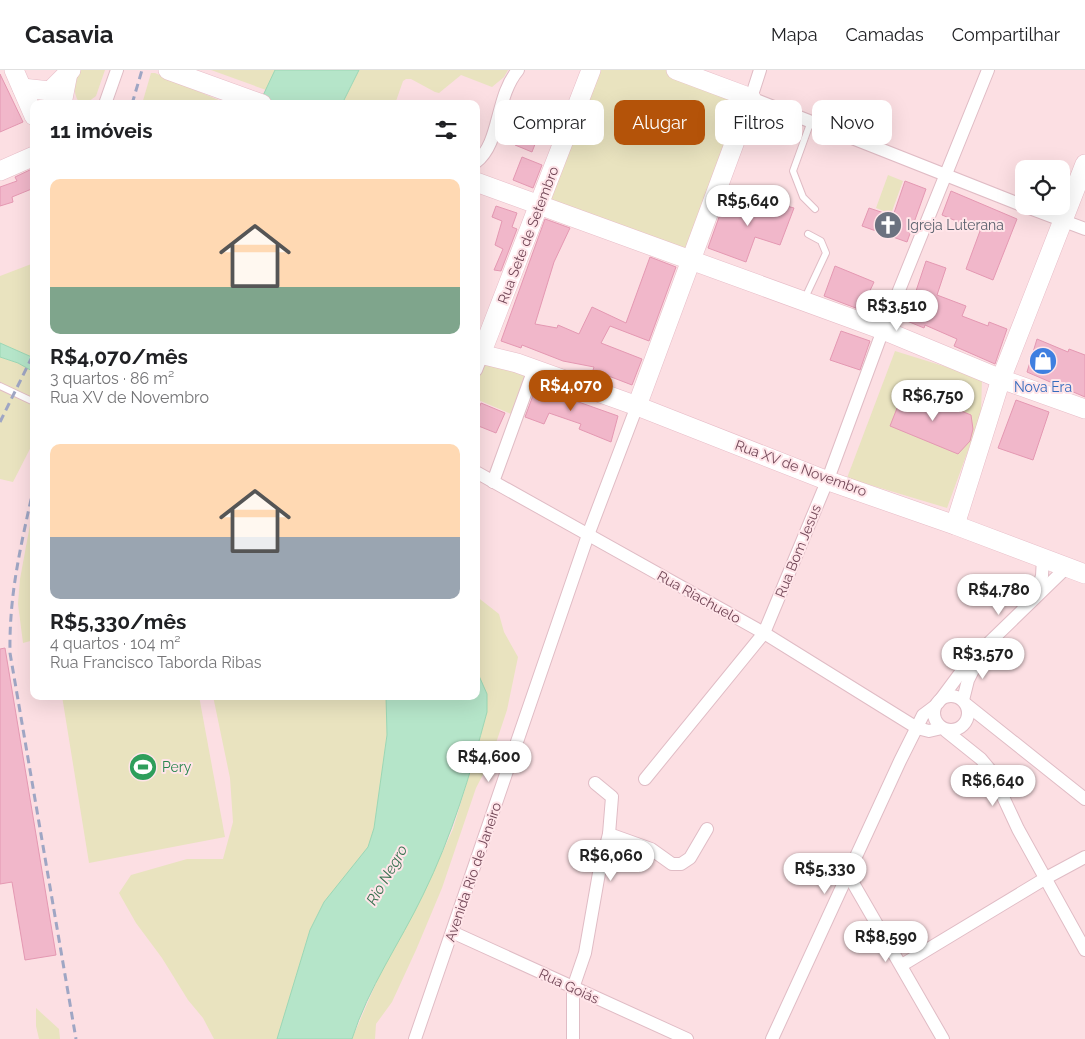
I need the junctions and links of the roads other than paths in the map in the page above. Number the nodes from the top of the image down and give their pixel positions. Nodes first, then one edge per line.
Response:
1 (14, 70) edge
2 (117, 70) edge
3 (168, 70) edge
4 (518, 70) edge
5 (591, 70) edge
6 (676, 70) edge
7 (760, 70) edge
8 (988, 70) edge
9 (69, 71) edge
10 (22, 88) junction
11 (751, 98) junction
12 (64, 100) edge
13 (106, 100) edge
14 (251, 100) edge
15 (30, 107) edge
16 (811, 122) junction
17 (30, 158) edge
18 (480, 159) edge
19 (1085, 164) edge
20 (0, 171) edge
21 (946, 176) junction
22 (480, 184) edge
23 (1015, 203) edge
24 (539, 206) junction
25 (815, 209) dead end
26 (1047, 215) edge
27 (1063, 221) junction
28 (1085, 230) edge
29 (808, 234) dead end
30 (692, 261) junction
31 (804, 302) junction
32 (883, 330) junction
33 (480, 351) edge
34 (480, 353) edge
35 (525, 366) junction
36 (1001, 379) junction
37 (0, 386) edge
38 (30, 400) edge
39 (637, 406) junction
40 (1085, 409) edge
41 (480, 474) edge
42 (828, 479) junction
43 (493, 482) junction
44 (955, 525) junction
45 (588, 535) junction
46 (1043, 558) junction
47 (1067, 567) junction
48 (1085, 574) edge
49 (1033, 602) junction
50 (764, 633) junction
51 (984, 650) junction
52 (965, 702) junction
53 (936, 705) junction
54 (934, 729) junction
55 (645, 779) dead end
56 (595, 784) dead end
57 (1085, 799) edge
58 (707, 830) dead end
59 (609, 834) junction
60 (1085, 857) edge
61 (849, 876) junction
62 (1046, 878) junction
63 (452, 932) junction
64 (1085, 950) edge
65 (902, 965) junction
66 (574, 988) junction
67 (415, 1039) edge
68 (573, 1039) edge
69 (687, 1039) edge
70 (772, 1039) edge
71 (943, 1039) edge

1 - 10 main road
2 - 13 street
3 - 14 main road
4 - 18 street
5 - 24 main road, Rua Sete de Setembro
6 - 11 main road
7 - 11 street
8 - 21 street, Rua Bom Jesus
9 - 10 main road
9 - 12 main road
10 - 15 main road
11 - 16 street
11 - 30 main road
16 - 21 street
16 - 25 lane
17 - 20 main road
19 - 27 main road
21 - 23 street
21 - 32 street, Rua Bom Jesus
22 - 24 main road
24 - 30 main road
24 - 33 main road, Rua Sete de Setembro
26 - 27 street
27 - 28 street
27 - 36 main road
29 - 31 lane
30 - 31 main road
30 - 39 main road
31 - 32 main road
32 - 36 main road
32 - 42 street, Rua Bom Jesus
34 - 35 main road, Rua XV de Novembro
35 - 39 main road, Rua XV de Novembro
35 - 43 street
36 - 40 main road
36 - 44 main road
37 - 38 lane
39 - 42 main road, Rua XV de Novembro
39 - 45 street, Avenida Rio de Janeiro
41 - 43 street, Rua Riachuelo
42 - 44 main road, Rua XV de Novembro
42 - 50 street, Rua Bom Jesus
43 - 45 street, Rua Riachuelo
44 - 46 main road, Rua XV de Novembro
45 - 50 street, Rua Riachuelo
45 - 63 street, Avenida Rio de Janeiro
46 - 47 main road, Rua XV de Novembro
46 - 49 street
47 - 48 main road, Rua XV de Novembro
47 - 49 street
49 - 51 street
50 - 54 street, Rua Riachuelo
50 - 55 street, Rua Bom Jesus
51 - 52 street
51 - 53 street
52 - 53 street
52 - 54 street
52 - 57 street
53 - 54 street
53 - 54 street
54 - 61 street
54 - 62 street, Rua Riachuelo
56 - 59 street
58 - 59 street
59 - 66 street
60 - 62 street
61 - 65 street
61 - 70 street
62 - 64 street, Rua Riachuelo
62 - 65 street
63 - 66 street, Rua Goiás
63 - 67 street, Avenida Rio de Janeiro
65 - 71 street
66 - 68 street
66 - 69 street, Rua Goiás

